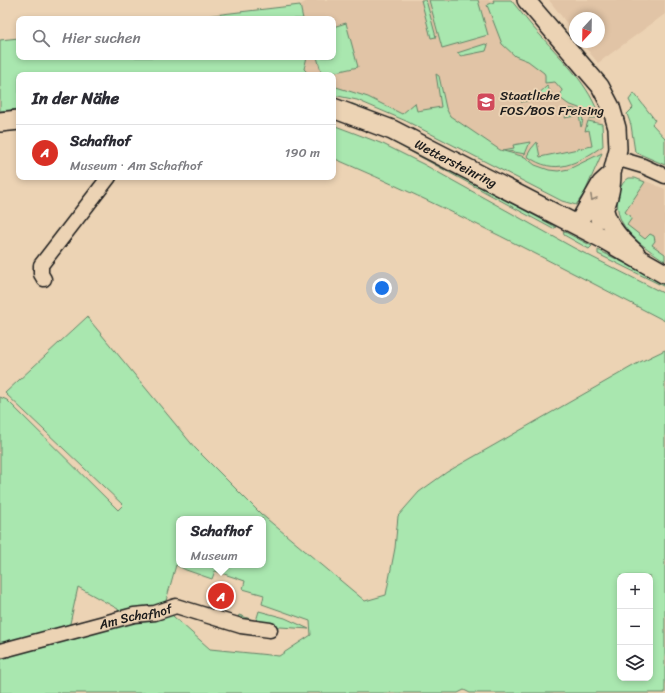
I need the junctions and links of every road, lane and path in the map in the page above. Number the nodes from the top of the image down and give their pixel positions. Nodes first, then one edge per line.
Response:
1 (526, 0) edge
2 (336, 109) edge
3 (16, 120) edge
4 (0, 122) edge
5 (614, 166) junction
6 (665, 176) edge
7 (107, 180) edge
8 (605, 211) junction
9 (582, 228) junction
10 (657, 270) edge
11 (44, 279) dead end
12 (270, 630) dead end
13 (0, 651) edge

1 - 5 street
2 - 9 main road, Wettersteinring
3 - 4 main road
5 - 6 street
5 - 8 street
5 -> 9 street
7 - 11 street
8 - 9 street
8 - 10 street
9 - 10 main road, Wettersteinring
12 - 13 street, Am Schafhof

